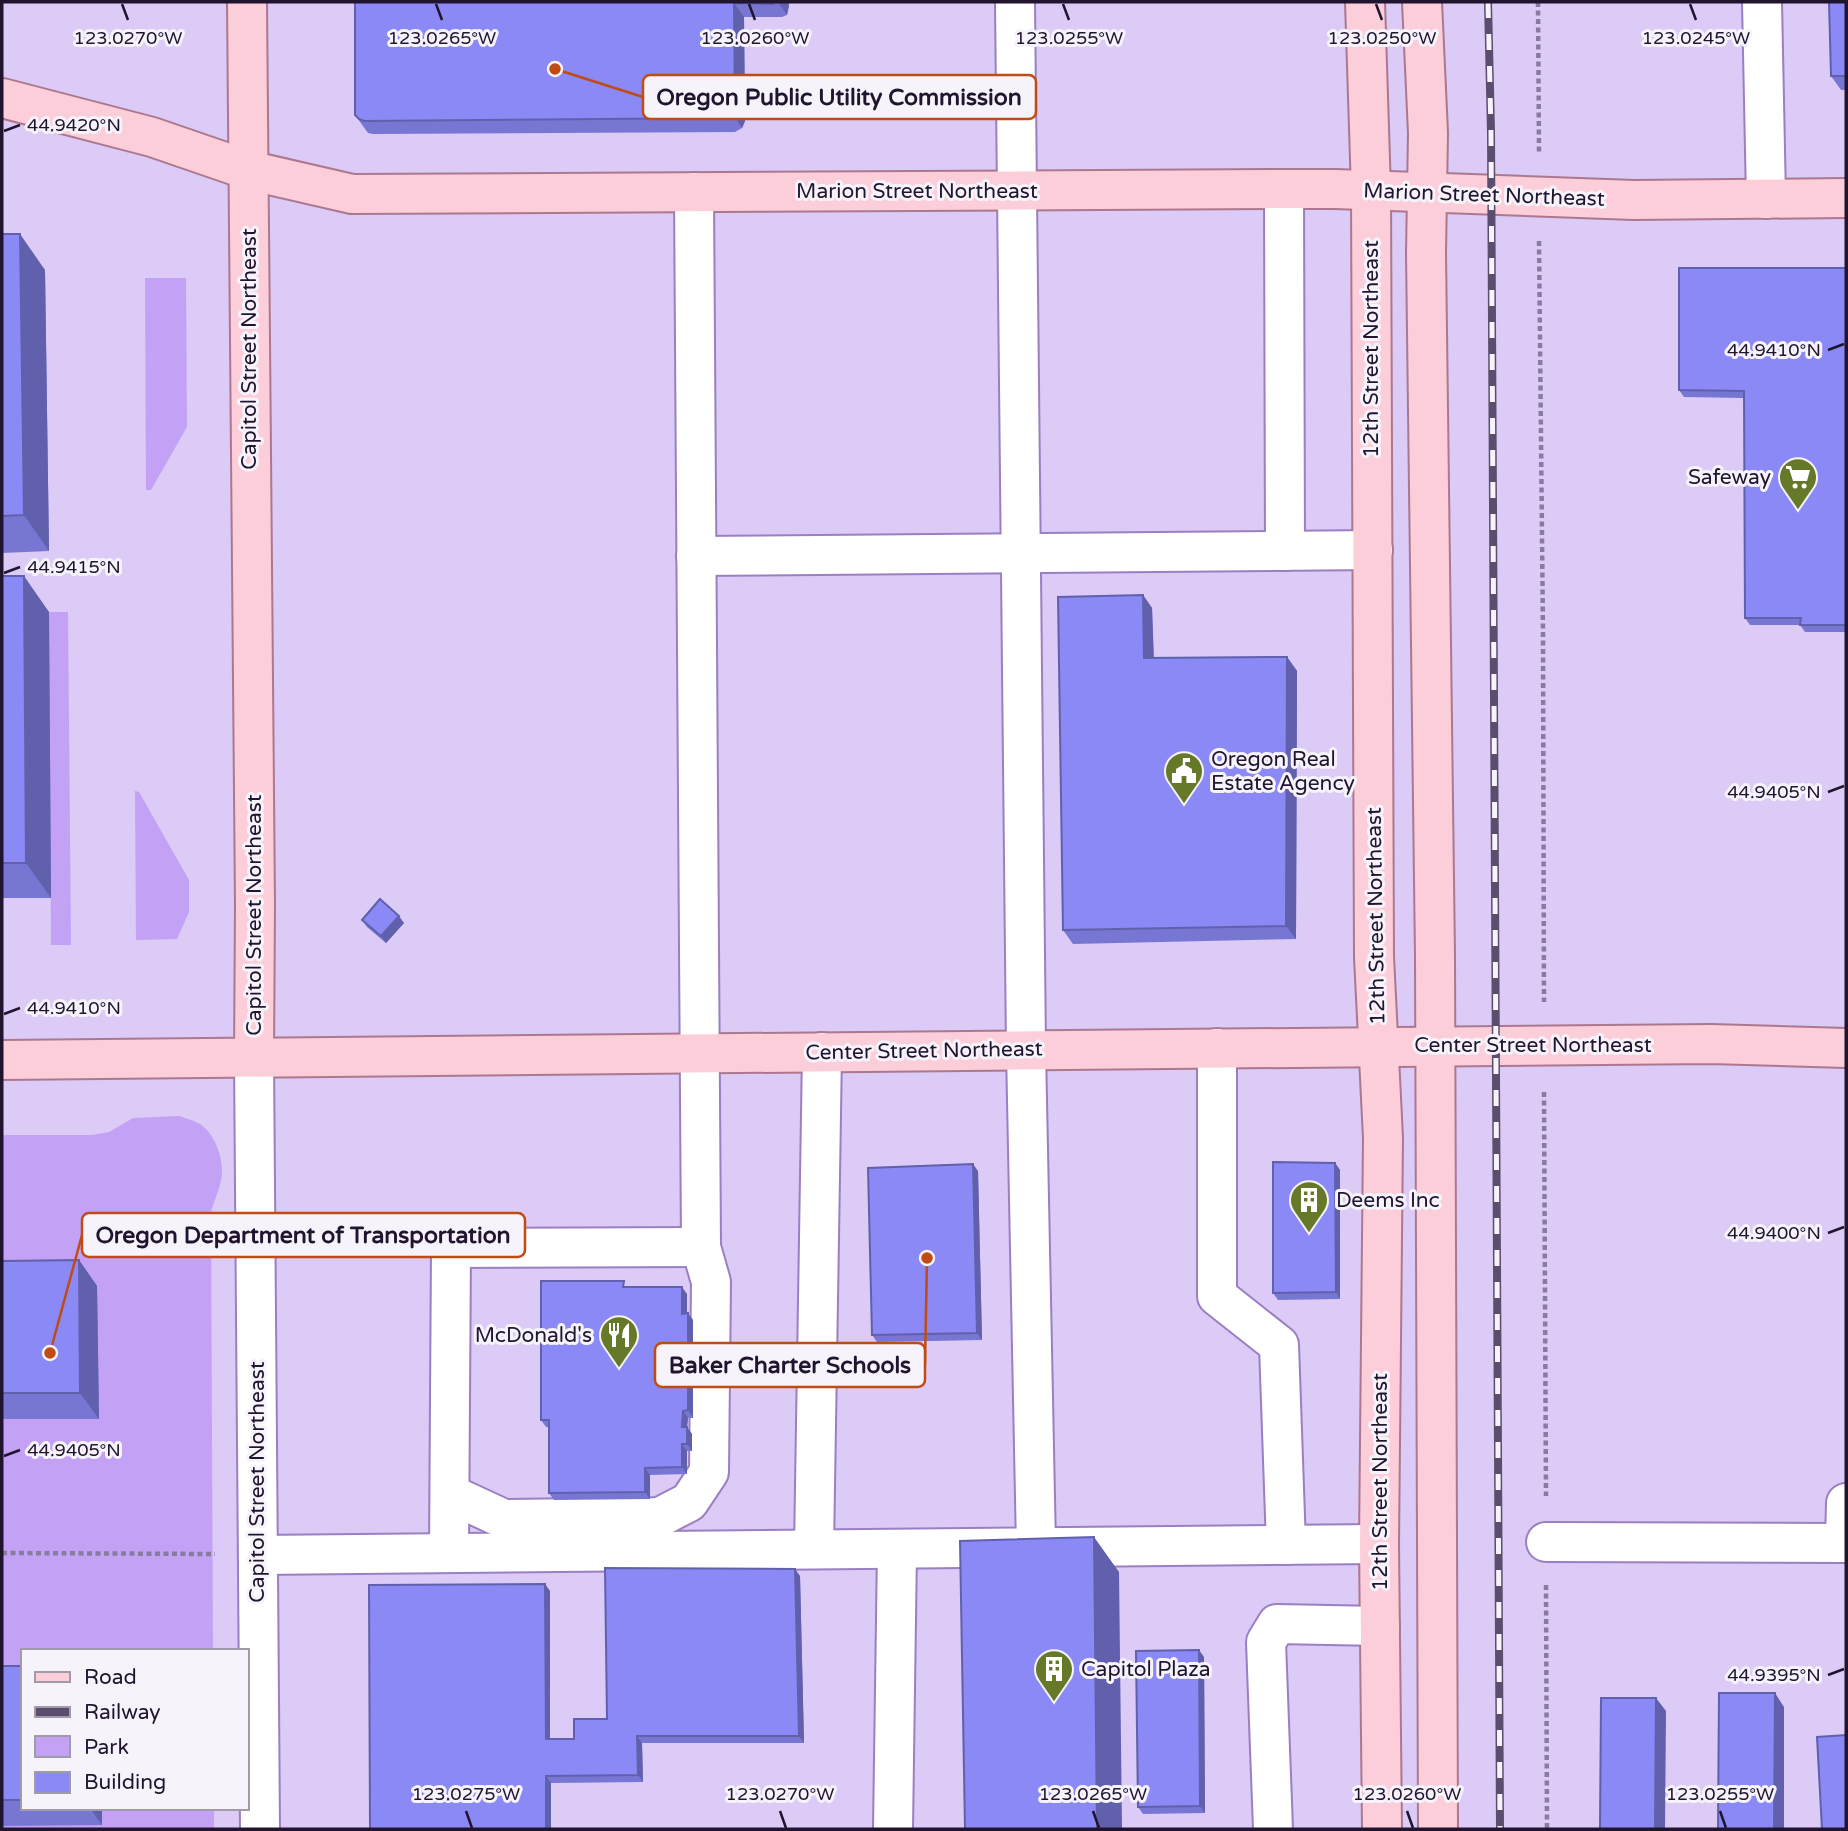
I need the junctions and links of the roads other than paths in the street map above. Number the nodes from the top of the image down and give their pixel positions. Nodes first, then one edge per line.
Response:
1 (247, 2) edge
2 (1015, 2) edge
3 (1364, 2) edge
4 (1422, 2) edge
5 (1762, 2) edge
6 (2, 97) edge
7 (248, 170) junction
8 (1284, 189) junction
9 (1016, 190) junction
10 (1371, 191) junction
11 (694, 192) junction
12 (1427, 193) junction
13 (1846, 198) edge
14 (1766, 199) junction
15 (1373, 550) junction
16 (1285, 551) junction
17 (1021, 553) junction
18 (696, 556) junction
19 (1378, 1046) junction
20 (1434, 1046) junction
21 (1217, 1048) junction
22 (1846, 1048) edge
23 (1026, 1050) junction
24 (822, 1052) junction
25 (699, 1053) junction
26 (254, 1057) junction
27 (2, 1060) edge
28 (701, 1247) junction
29 (450, 1494) junction
30 (1846, 1503) edge
31 (504, 1519) junction
32 (1546, 1542) road end
33 (1846, 1543) edge
34 (1379, 1544) junction
35 (1286, 1545) junction
36 (1036, 1547) junction
37 (814, 1549) junction
38 (897, 1549) junction
39 (449, 1553) junction
40 (258, 1555) junction
41 (1380, 1626) junction
42 (260, 1829) edge
43 (893, 1829) edge
44 (1273, 1829) edge
45 (1382, 1829) edge
46 (1438, 1829) edge

1 - 7 main road, Capitol Street Northeast
2 - 9 street
3 - 10 main road, 12th Street Northeast
4 - 12 main road
5 - 14 street
6 - 7 main road, Marion Street Northeast
7 - 11 main road, Marion Street Northeast
7 - 26 main road, Capitol Street Northeast
8 - 9 main road, Marion Street Northeast
8 - 10 main road, Marion Street Northeast
8 - 16 street
9 - 11 main road, Marion Street Northeast
9 - 17 street
10 - 12 main road, Marion Street Northeast
10 - 15 main road, 12th Street Northeast
11 - 18 street
12 - 14 main road, Marion Street Northeast
12 - 20 main road
13 - 14 main road, Marion Street Northeast
15 - 16 street
15 - 19 main road, 12th Street Northeast
16 - 17 street
17 - 18 street
17 - 23 street
18 - 25 street
19 - 20 main road, Center Street Northeast
19 - 21 main road, Center Street Northeast
19 - 34 main road, 12th Street Northeast
20 - 22 main road, Center Street Northeast
20 - 46 main road
21 - 23 main road, Center Street Northeast
21 - 35 street
23 - 24 main road, Center Street Northeast
23 - 36 street
24 - 25 main road, Center Street Northeast
24 - 37 street
25 - 26 main road, Center Street Northeast
25 - 28 street
26 - 27 main road, Center Street Northeast
26 - 40 street, Capitol Street Northeast
28 - 29 street
28 - 31 street
29 - 31 street
29 - 39 street
30 - 33 street
31 - 39 street
32 - 33 street
34 - 35 street
34 - 41 main road, 12th Street Northeast
35 - 36 street
36 - 38 street
37 - 38 street
37 - 39 street
38 - 43 street
39 - 40 street
40 - 42 street, Capitol Street Northeast
41 - 44 street
41 - 45 main road, 12th Street Northeast

